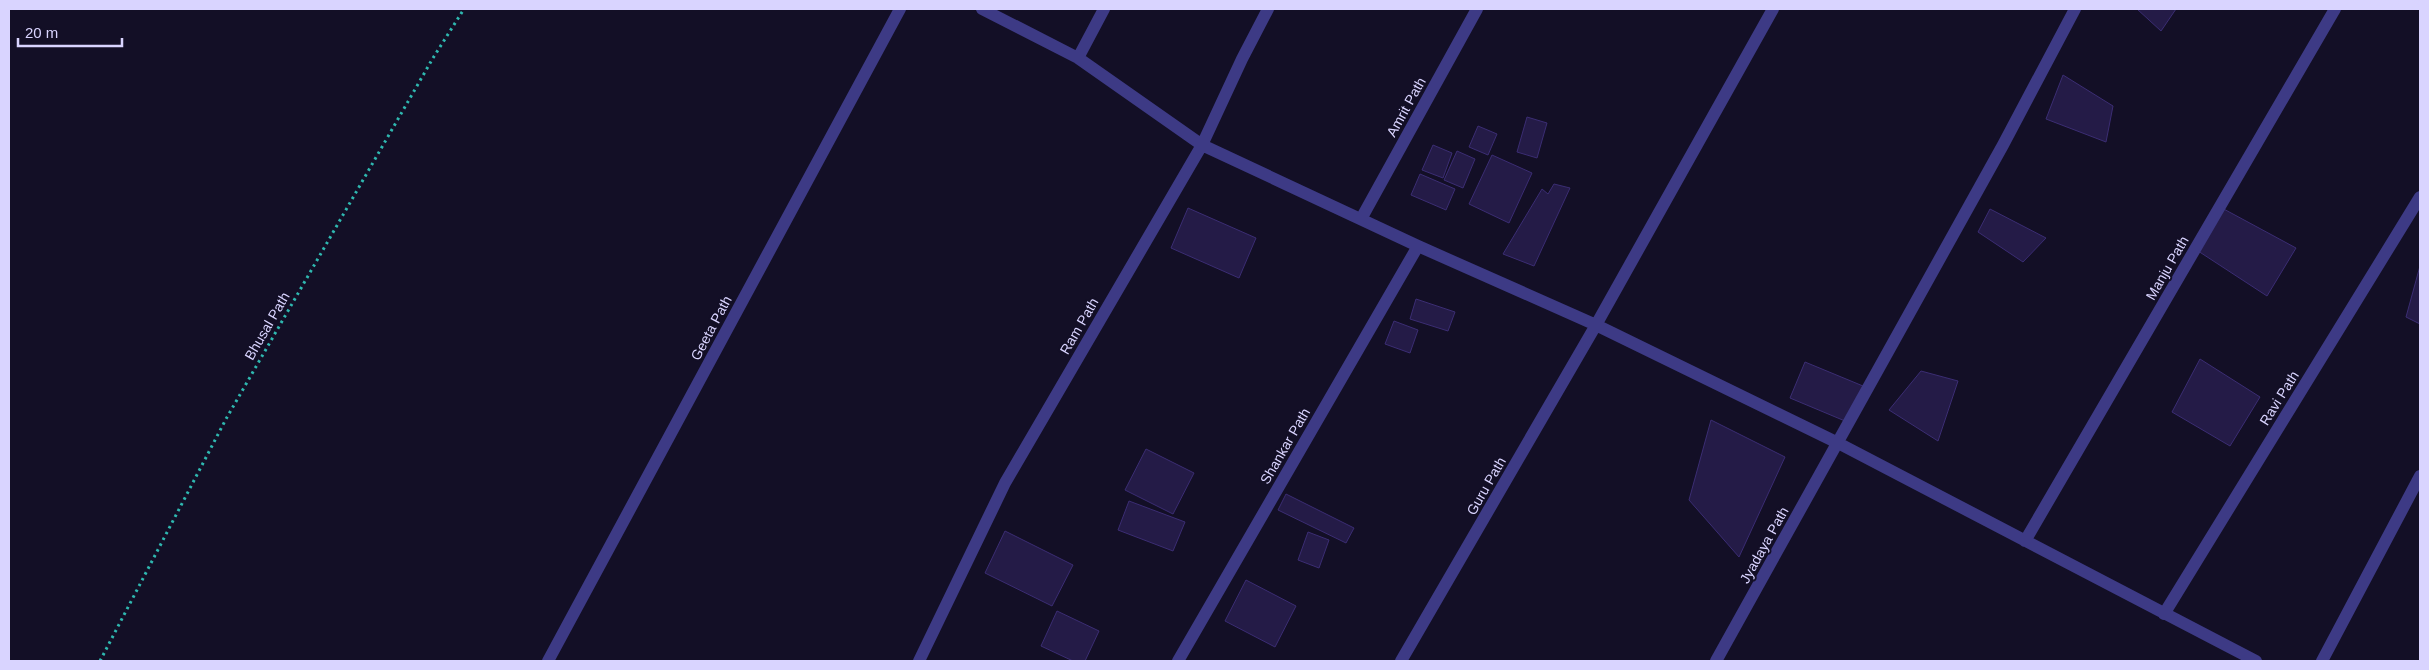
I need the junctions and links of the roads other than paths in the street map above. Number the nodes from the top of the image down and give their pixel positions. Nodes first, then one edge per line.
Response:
1 (900, 9) edge
2 (982, 9) edge
3 (1104, 9) edge
4 (1268, 9) edge
5 (1477, 9) edge
6 (1773, 9) edge
7 (2075, 9) edge
8 (2335, 9) edge
9 (1078, 58) junction
10 (1202, 145) junction
11 (2420, 197) edge
12 (1361, 219) junction
13 (1418, 246) junction
14 (1596, 325) junction
15 (1838, 443) junction
16 (2420, 476) edge
17 (2025, 541) junction
18 (2164, 614) junction
19 (548, 661) edge
20 (919, 661) edge
21 (1178, 661) edge
22 (1401, 661) edge
23 (1716, 661) edge
24 (2256, 661) edge
25 (2322, 661) edge

1 - 19 street, Geeta Path
2 - 9 street
3 - 9 street
4 - 10 street, Ram Path
5 - 12 street, Amrit Path
6 - 14 street, Guru Path
7 - 15 street, Jyadaya Path
8 - 17 street, Manju Path
9 - 10 street
10 - 12 street
10 - 20 street, Ram Path
11 - 18 street, Ravi Path
12 - 13 street
13 - 14 street
13 - 21 street, Shankar Path
14 - 15 street
14 - 22 street, Guru Path
15 - 17 street
15 - 23 street, Jyadaya Path
16 - 25 street
17 - 18 street
18 - 24 street

